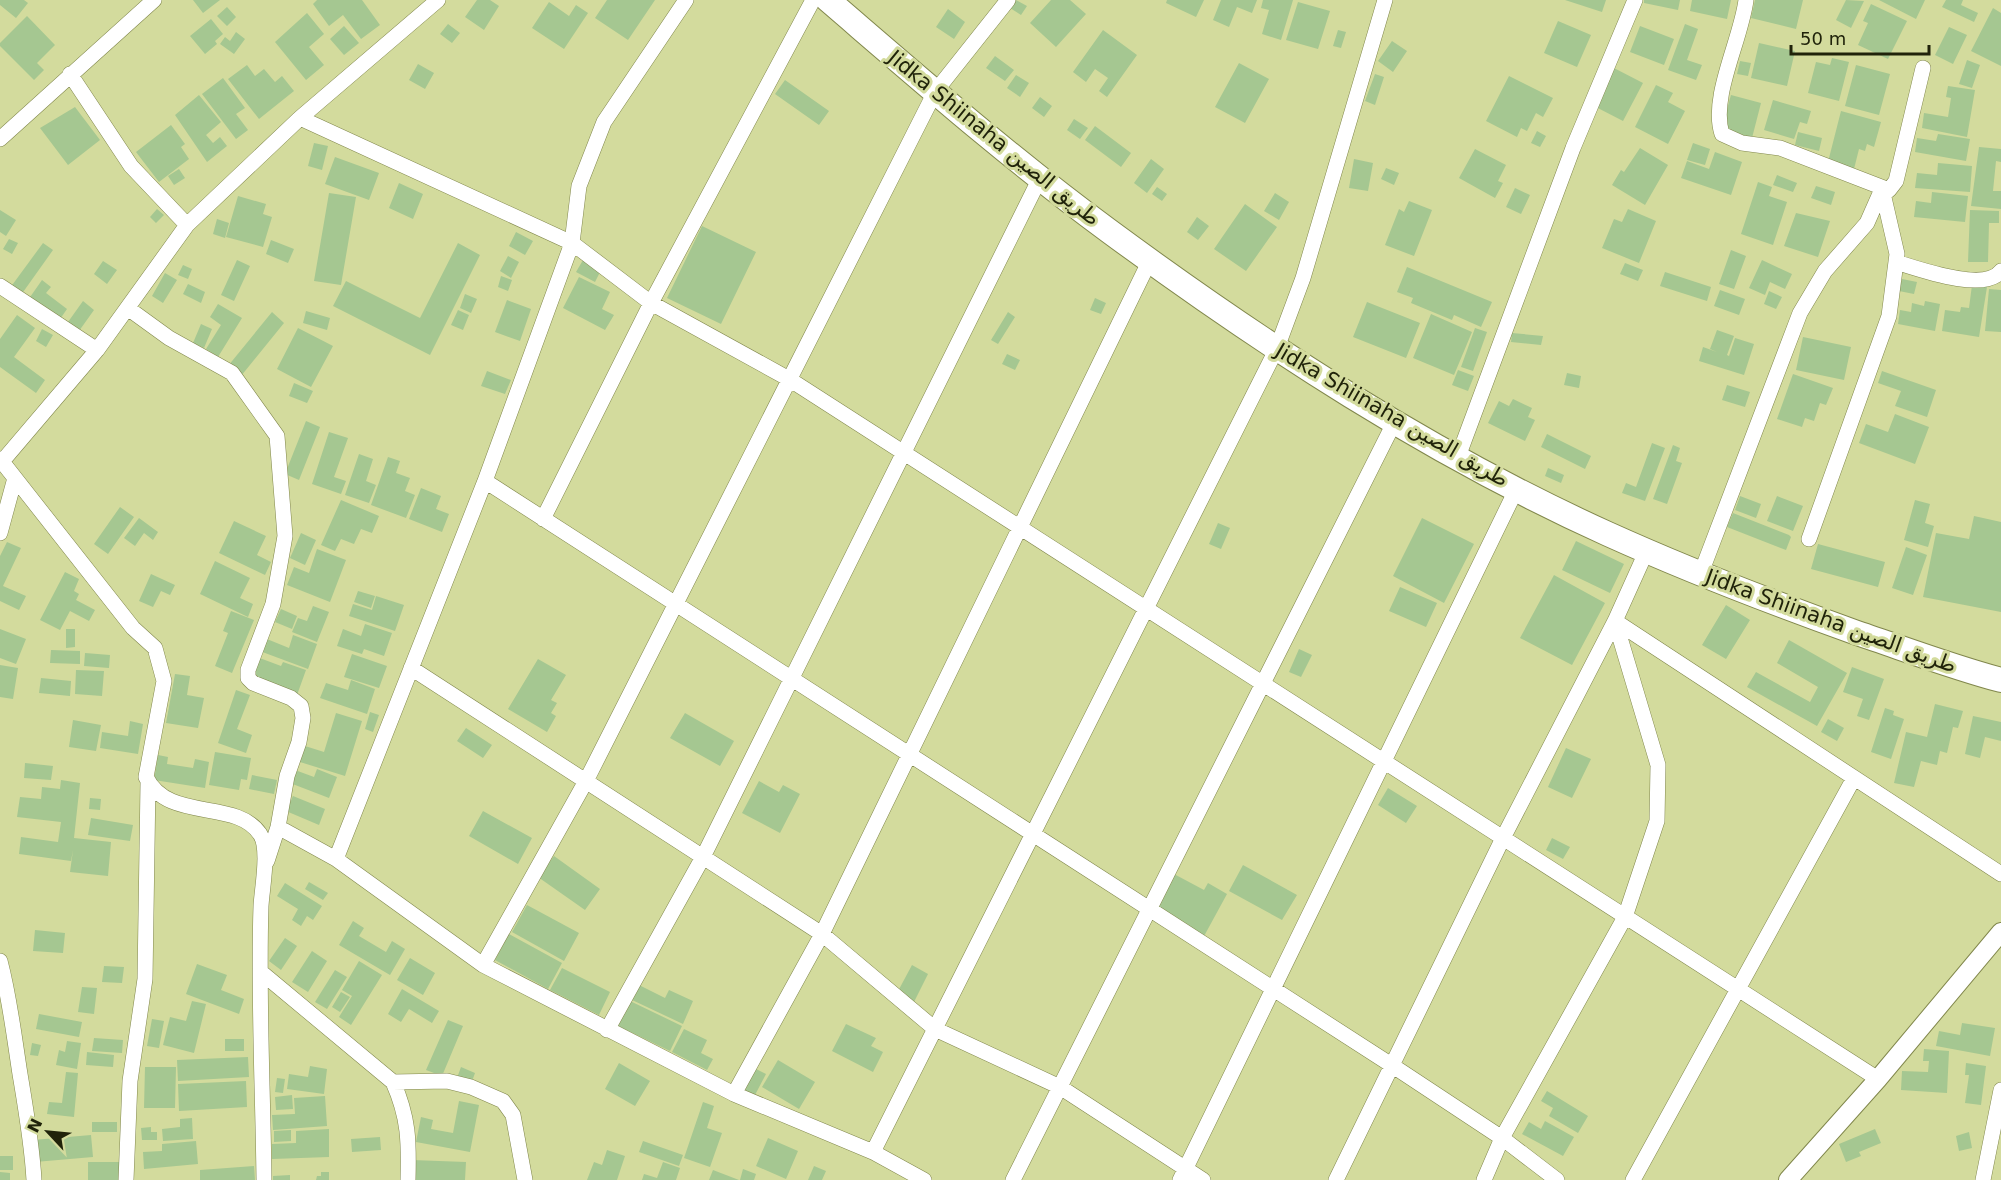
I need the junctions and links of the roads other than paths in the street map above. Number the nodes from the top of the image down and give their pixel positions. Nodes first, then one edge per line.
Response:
1 (154, 0) edge
2 (438, 0) edge
3 (686, 0) edge
4 (813, 0) edge
5 (828, 0) edge
6 (1008, 0) edge
7 (1385, 0) edge
8 (1635, 0) edge
9 (1746, 0) edge
10 (1923, 68) dead end
11 (70, 74) junction
12 (935, 92) junction
13 (300, 118) junction
14 (0, 139) edge
15 (1040, 178) junction
16 (1882, 189) junction
17 (187, 225) junction
18 (572, 243) junction
19 (1150, 260) junction
20 (1896, 262) junction
21 (2001, 271) edge
22 (0, 286) edge
23 (651, 303) junction
24 (129, 309) junction
25 (1277, 348) junction
26 (97, 350) junction
27 (789, 379) junction
28 (1395, 421) junction
29 (903, 452) junction
30 (1458, 457) junction
31 (1, 461) edge
32 (15, 477) junction
33 (485, 481) junction
34 (1517, 488) junction
35 (543, 519) junction
36 (1019, 527) junction
37 (0, 533) edge
38 (1809, 539) dead end
39 (1647, 550) junction
40 (1701, 573) junction
41 (676, 605) junction
42 (1145, 608) junction
43 (1615, 621) junction
44 (411, 668) junction
45 (792, 679) junction
46 (2001, 680) edge
47 (1262, 683) junction
48 (910, 755) junction
49 (1383, 761) junction
50 (1854, 778) junction
51 (586, 781) junction
52 (148, 783) junction
53 (278, 827) junction
54 (1034, 835) junction
55 (1503, 838) junction
56 (703, 857) junction
57 (336, 859) junction
58 (2001, 874) edge
59 (263, 875) junction
60 (1150, 910) junction
61 (1625, 916) junction
62 (2001, 932) edge
63 (822, 934) junction
64 (0, 960) edge
65 (483, 965) junction
66 (262, 973) junction
67 (1274, 989) junction
68 (1738, 989) junction
69 (935, 1029) junction
70 (607, 1030) junction
71 (1393, 1066) junction
72 (1878, 1079) junction
73 (393, 1082) junction
74 (1060, 1087) junction
75 (2001, 1090) edge
76 (734, 1094) junction
77 (1502, 1138) junction
78 (873, 1152) junction
79 (1183, 1174) edge
80 (34, 1180) edge
81 (126, 1180) edge
82 (264, 1180) edge
83 (408, 1180) edge
84 (525, 1180) edge
85 (924, 1180) edge
86 (1013, 1180) edge
87 (1203, 1180) edge
88 (1336, 1180) edge
89 (1485, 1180) edge
90 (1557, 1180) edge
91 (1633, 1180) edge
92 (1788, 1180) edge
93 (1983, 1180) edge

1 - 11 street
2 - 13 street
3 - 18 street
4 - 23 street
5 - 12 main road, Jidka Shiinaha طريق الصين
6 - 12 street
7 - 25 street
8 - 30 street
9 - 16 street
10 - 16 street
11 - 14 street
11 - 17 street
12 - 15 main road, Jidka Shiinaha طريق الصين
12 - 27 street
13 - 17 street
13 - 18 street
15 - 19 main road, Jidka Shiinaha طريق الصين
15 - 29 street
16 - 20 street
16 - 40 street
17 - 24 street
18 - 23 street
18 - 33 street
19 - 25 main road, Jidka Shiinaha طريق الصين
19 - 36 street
20 - 21 street
20 - 38 street
22 - 26 street
23 - 27 street
23 - 35 street
24 - 26 street
24 - 53 street
25 - 28 main road, Jidka Shiinaha طريق الصين
25 - 42 street
26 - 31 street
27 - 29 street
27 - 41 street
28 - 30 main road, Jidka Shiinaha طريق الصين
28 - 47 street
29 - 36 street
29 - 45 street
30 - 34 main road, Jidka Shiinaha طريق الصين
31 - 32 street
32 - 37 street
32 - 52 street
33 - 35 street
33 - 44 street
34 - 39 main road, Jidka Shiinaha طريق الصين
34 - 49 street
35 - 41 street
36 - 42 street
36 - 48 street
39 - 40 main road, Jidka Shiinaha طريق الصين
39 - 43 street
40 - 46 main road, Jidka Shiinaha طريق الصين
41 - 45 street
41 - 51 street
42 - 47 street
42 - 54 street
43 - 50 street
43 - 55 street
43 - 61 street
44 - 51 street
44 - 57 street
45 - 48 street
45 - 56 street
47 - 49 street
47 - 60 street
48 - 54 street
48 - 63 street
49 - 55 street
49 - 67 street
50 - 58 street
50 - 68 street
51 - 56 street
51 - 65 street
52 - 59 street
52 - 81 street
53 - 57 street
53 - 59 street
54 - 60 street
54 - 69 street
55 - 61 street
55 - 71 street
56 - 63 street
56 - 70 street
57 - 65 street
59 - 66 street
60 - 67 street
60 - 74 street
61 - 68 street
61 - 77 street
62 - 72 street
63 - 69 street
63 - 76 street
64 - 80 street
65 - 70 street
66 - 73 street
66 - 82 street
67 - 71 street
67 - 79 street
68 - 72 street
68 - 91 street
69 - 74 street
69 - 78 street
70 - 76 street
71 - 77 street
71 - 88 street
72 - 92 street
73 - 83 street
73 - 84 street
74 - 79 street
74 - 86 street
75 - 93 street
76 - 78 street
77 - 89 street
77 - 90 street
78 - 85 street
79 - 87 street

